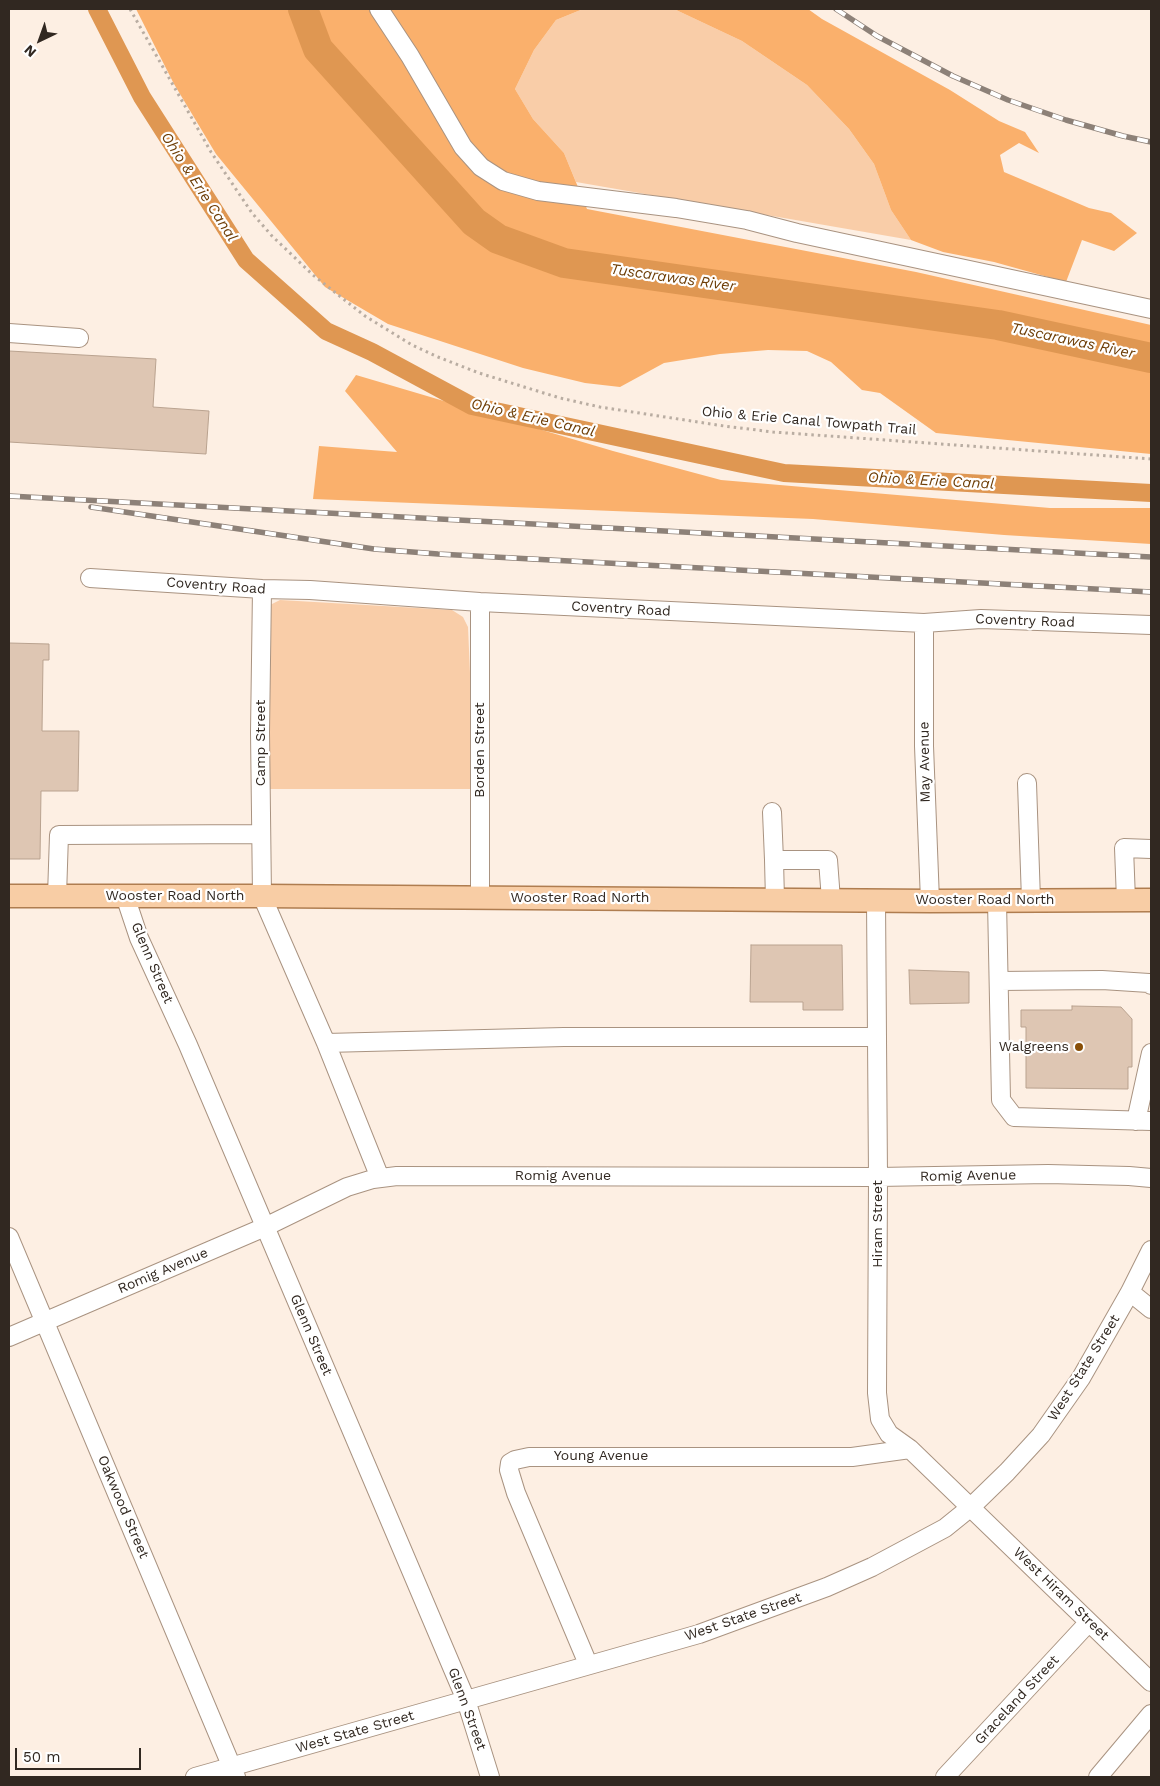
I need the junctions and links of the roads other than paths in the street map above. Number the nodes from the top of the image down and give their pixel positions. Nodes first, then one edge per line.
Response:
1 (379, 9) edge
2 (1151, 309) edge
3 (9, 333) edge
4 (79, 338) dead end
5 (90, 578) dead end
6 (262, 589) junction
7 (480, 602) junction
8 (924, 623) junction
9 (1151, 625) edge
10 (1027, 782) dead end
11 (772, 812) dead end
12 (261, 834) junction
13 (1151, 848) edge
14 (774, 860) junction
15 (9, 896) edge
16 (57, 896) junction
17 (125, 896) junction
18 (262, 896) junction
19 (480, 898) junction
20 (775, 900) junction
21 (831, 900) junction
22 (876, 900) junction
23 (1032, 900) junction
24 (1126, 900) junction
25 (1151, 900) edge
26 (930, 901) junction
27 (998, 901) junction
28 (999, 981) junction
29 (1151, 984) edge
30 (876, 1037) junction
31 (326, 1044) junction
32 (1151, 1052) edge
33 (1144, 1121) edge
34 (878, 1177) junction
35 (380, 1178) junction
36 (1151, 1178) edge
37 (265, 1227) junction
38 (9, 1237) edge
39 (1151, 1250) edge
40 (1130, 1292) junction
41 (1151, 1310) edge
42 (45, 1321) junction
43 (9, 1337) edge
44 (910, 1449) junction
45 (971, 1507) junction
46 (1089, 1622) junction
47 (588, 1664) junction
48 (1151, 1682) edge
49 (466, 1700) junction
50 (1151, 1714) edge
51 (235, 1772) edge
52 (195, 1777) edge
53 (490, 1777) edge
54 (945, 1777) edge
55 (1098, 1777) edge

1 - 2 street
3 - 4 street
5 - 6 street, Coventry Road
6 - 7 street, Coventry Road
6 - 12 street, Camp Street
7 - 8 street, Coventry Road
7 - 19 street, Borden Street
8 - 9 street, Coventry Road
8 - 26 street, May Avenue
10 - 23 street
11 - 14 street
12 - 16 street
12 - 18 street, Camp Street
13 - 24 street
14 - 20 street
14 - 21 street
15 - 16 main road, Wooster Road North
16 - 17 main road, Wooster Road North
17 - 18 main road, Wooster Road North
17 - 37 street, Glenn Street
18 - 19 main road, Wooster Road North
18 - 31 street
19 - 20 main road, Wooster Road North
20 - 21 main road, Wooster Road North
21 - 22 main road, Wooster Road North
22 - 26 main road, Wooster Road North
22 - 30 street, Hiram Street
23 - 24 main road, Wooster Road North
23 - 27 main road, Wooster Road North
24 - 25 main road, Wooster Road North
26 - 27 main road, Wooster Road North
27 - 28 street
28 - 29 street
28 - 33 street
30 - 31 street
30 - 34 street, Hiram Street
31 - 35 street
32 - 33 street
34 - 35 street, Romig Avenue
34 - 36 street, Romig Avenue
34 - 44 street, Hiram Street
35 - 37 street, Romig Avenue
37 - 42 street, Romig Avenue
37 - 49 street, Glenn Street
38 - 42 street, Oakwood Street
39 - 40 street, West State Street
40 - 41 street
40 - 45 street, West State Street
42 - 43 street, Romig Avenue
42 - 51 street, Oakwood Street
44 - 45 street, Hiram Street
44 - 47 street, Young Avenue
45 - 46 street, West Hiram Street
45 - 47 street, West State Street
46 - 48 street, West Hiram Street
46 - 54 street, Graceland Street
47 - 49 street, West State Street
49 - 51 street, West State Street
49 - 53 street, Glenn Street
50 - 55 street
51 - 52 street, West State Street

